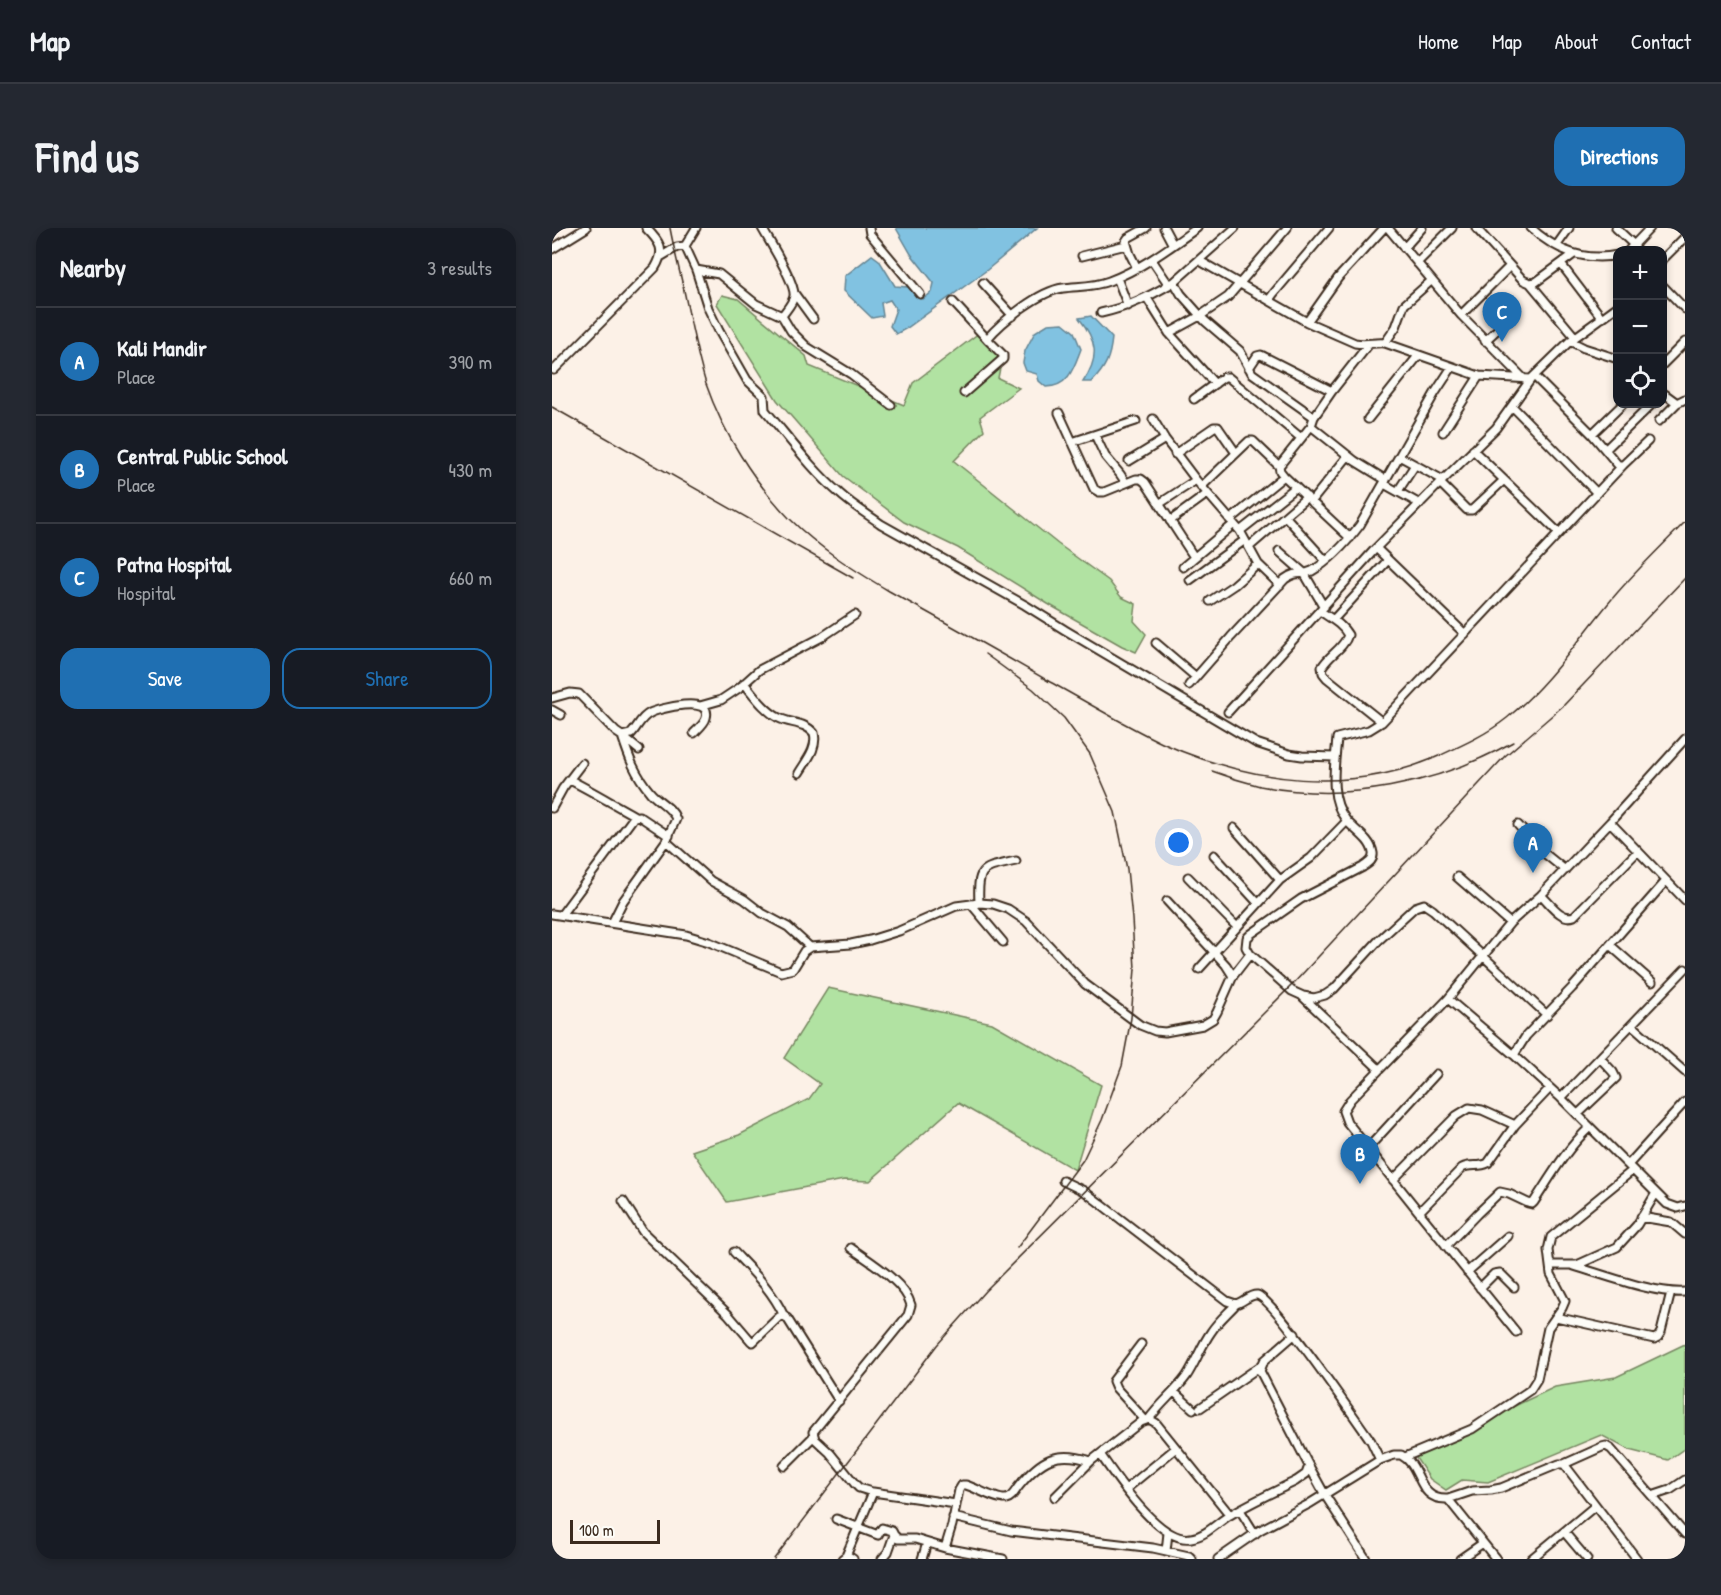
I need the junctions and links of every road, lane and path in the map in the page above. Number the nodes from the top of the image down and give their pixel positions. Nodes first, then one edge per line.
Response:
1 (586, 228) edge
2 (646, 228) edge
3 (696, 228) edge
4 (762, 228) edge
5 (869, 228) edge
6 (1146, 228) edge
7 (1164, 228) edge
8 (1197, 228) edge
9 (1235, 228) edge
10 (1287, 228) edge
11 (1329, 228) edge
12 (1386, 228) edge
13 (1422, 228) edge
14 (1452, 228) edge
15 (1476, 228) edge
16 (1569, 228) edge
17 (1616, 228) edge
18 (1650, 228) edge
19 (1534, 229) edge
20 (1685, 237) edge
21 (1126, 244) junction
22 (1173, 245) junction
23 (1557, 245) junction
24 (685, 246) junction
25 (1630, 246) edge
26 (1634, 246) edge
27 (1404, 248) junction
28 (552, 249) edge
29 (1574, 254) junction
30 (1613, 255) edge
31 (1667, 255) edge
32 (662, 256) junction
33 (1082, 256) dead end
34 (1152, 260) junction
35 (1200, 261) junction
36 (1417, 263) junction
37 (1561, 264) junction
38 (1510, 266) junction
39 (1137, 268) junction
40 (696, 270) junction
41 (1117, 278) junction
42 (1431, 281) junction
43 (983, 283) dead end
44 (1171, 283) junction
45 (1530, 283) junction
46 (1240, 284) junction
47 (1667, 290) edge
48 (794, 293) junction
49 (920, 294) dead end
50 (1147, 298) junction
51 (1270, 301) junction
52 (953, 302) dead end
53 (1128, 306) junction
54 (1613, 309) edge
55 (1685, 309) edge
56 (1101, 313) dead end
57 (1515, 313) dead end
58 (1461, 315) junction
59 (782, 316) junction
60 (1013, 316) junction
61 (1200, 316) junction
62 (1602, 318) junction
63 (813, 319) dead end
64 (1307, 322) junction
65 (1169, 333) junction
66 (987, 339) junction
67 (1573, 339) junction
68 (1485, 340) junction
69 (1685, 342) edge
70 (1385, 343) junction
71 (1369, 344) junction
72 (1419, 356) junction
73 (1613, 358) edge
74 (1667, 359) edge
75 (1452, 367) junction
76 (1249, 368) junction
77 (554, 370) dead end
78 (1479, 376) junction
79 (1529, 378) junction
80 (1215, 384) junction
81 (1332, 391) junction
82 (964, 393) dead end
83 (1667, 395) edge
84 (1194, 399) dead end
85 (1685, 399) edge
86 (1677, 403) junction
87 (891, 405) dead end
88 (1512, 406) junction
89 (1619, 408) edge
90 (1648, 408) edge
91 (1059, 413) dead end
92 (1314, 417) junction
93 (1153, 419) dead end
94 (1368, 419) dead end
95 (1136, 421) dead end
96 (1659, 422) dead end
97 (1311, 426) junction
98 (1443, 432) dead end
99 (1592, 434) junction
100 (1095, 435) junction
101 (1302, 438) junction
102 (1165, 439) junction
103 (1648, 441) dead end
104 (1072, 442) junction
105 (1606, 449) junction
106 (1473, 450) junction
107 (1236, 453) junction
108 (1176, 454) junction
109 (1348, 456) junction
110 (1399, 456) junction
111 (1129, 461) dead end
112 (1415, 465) junction
113 (1623, 465) junction
114 (1279, 466) junction
115 (1284, 476) junction
116 (1196, 480) junction
117 (1504, 480) junction
118 (1441, 481) junction
119 (1385, 482) junction
120 (1126, 483) junction
121 (1201, 487) junction
122 (1296, 487) junction
123 (1398, 491) junction
124 (1597, 493) junction
125 (1207, 494) junction
126 (1309, 500) junction
127 (1159, 504) junction
128 (1420, 504) junction
129 (1285, 516) junction
130 (1170, 521) junction
131 (1232, 522) junction
132 (1240, 531) junction
133 (1558, 532) junction
134 (1350, 538) junction
135 (1247, 543) junction
136 (1376, 548) junction
137 (1279, 552) dead end
138 (1194, 557) junction
139 (1325, 560) junction
140 (1388, 560) junction
141 (1258, 564) junction
142 (1183, 567) dead end
143 (1304, 573) junction
144 (1190, 580) dead end
145 (1280, 585) junction
146 (1210, 601) dead end
147 (1322, 609) junction
148 (855, 615) dead end
149 (1333, 620) junction
150 (1465, 634) junction
151 (1156, 643) dead end
152 (1196, 677) junction
153 (744, 683) junction
154 (1189, 686) dead end
155 (552, 698) edge
156 (700, 706) junction
157 (552, 710) edge
158 (1228, 712) dead end
159 (561, 715) dead end
160 (1382, 722) junction
161 (694, 733) dead end
162 (622, 735) junction
163 (1685, 739) edge
164 (639, 750) dead end
165 (1335, 757) junction
166 (582, 763) dead end
167 (799, 773) dead end
168 (570, 780) junction
169 (552, 808) edge
170 (635, 816) junction
171 (1347, 821) junction
172 (1610, 822) junction
173 (1518, 825) dead end
174 (1234, 828) dead end
175 (667, 838) junction
176 (1638, 851) junction
177 (1214, 855) dead end
178 (1016, 861) dead end
179 (1564, 870) junction
180 (1188, 876) dead end
181 (1457, 877) dead end
182 (1280, 880) junction
183 (1666, 881) junction
184 (1541, 895) junction
185 (1685, 900) edge
186 (1167, 901) dead end
187 (975, 903) junction
188 (1258, 903) junction
189 (552, 914) edge
190 (561, 915) junction
191 (612, 923) junction
192 (1510, 923) junction
193 (1237, 927) junction
194 (1003, 942) dead end
195 (1610, 945) junction
196 (810, 947) junction
197 (1214, 953) junction
198 (1250, 954) junction
199 (1483, 956) junction
200 (1199, 969) dead end
201 (1685, 969) edge
202 (1233, 976) junction
203 (1652, 982) dead end
204 (1301, 995) junction
205 (1448, 999) junction
206 (1547, 1015) junction
207 (1632, 1025) junction
208 (1514, 1055) junction
209 (1600, 1058) junction
210 (1379, 1070) junction
211 (1685, 1072) edge
212 (1436, 1074) dead end
213 (1550, 1088) junction
214 (1561, 1098) junction
215 (1685, 1102) edge
216 (1578, 1114) junction
217 (1515, 1125) junction
218 (1590, 1127) junction
219 (1368, 1149) junction
220 (1629, 1171) junction
221 (1393, 1180) junction
222 (1064, 1181) dead end
223 (1654, 1197) junction
224 (623, 1201) dead end
225 (1685, 1206) edge
226 (1419, 1212) junction
227 (1641, 1217) junction
228 (1685, 1234) edge
229 (1508, 1236) dead end
230 (1446, 1246) junction
231 (851, 1248) dead end
232 (734, 1252) dead end
233 (1550, 1265) junction
234 (1572, 1266) junction
235 (1467, 1272) junction
236 (1514, 1287) dead end
237 (1480, 1288) junction
238 (1671, 1292) junction
239 (1685, 1292) edge
240 (1236, 1304) junction
241 (783, 1316) junction
242 (1556, 1317) junction
243 (1516, 1332) dead end
244 (1294, 1334) junction
245 (1141, 1344) dead end
246 (1262, 1365) junction
247 (1173, 1392) junction
248 (839, 1401) junction
249 (1147, 1420) junction
250 (813, 1437) junction
251 (1176, 1448) junction
252 (1100, 1454) junction
253 (1406, 1457) junction
254 (1380, 1460) junction
255 (1091, 1461) junction
256 (1564, 1464) junction
257 (784, 1466) dead end
258 (1309, 1466) junction
259 (1685, 1480) edge
260 (1126, 1489) junction
261 (872, 1492) junction
262 (1325, 1495) junction
263 (1652, 1496) junction
264 (1055, 1497) dead end
265 (1448, 1499) junction
266 (956, 1504) junction
267 (1595, 1506) junction
268 (1240, 1510) junction
269 (1230, 1515) junction
270 (953, 1517) junction
271 (836, 1519) dead end
272 (857, 1528) junction
273 (1168, 1533) junction
274 (1565, 1533) junction
275 (1255, 1534) junction
276 (1685, 1534) edge
277 (894, 1535) junction
278 (927, 1543) junction
279 (1483, 1544) junction
280 (945, 1548) junction
281 (1166, 1551) junction
282 (1228, 1552) junction
283 (975, 1556) edge
284 (844, 1557) edge
285 (853, 1559) edge
286 (882, 1559) edge
287 (922, 1559) edge
288 (1003, 1559) edge
289 (1192, 1559) edge
290 (1218, 1559) edge
291 (1233, 1559) edge
292 (1366, 1559) edge
293 (1460, 1559) edge
294 (1496, 1559) edge
295 (1531, 1559) edge
296 (1587, 1559) edge
297 (1637, 1559) edge

1 - 28 street
2 - 32 street
3 - 24 street
4 - 48 street
5 - 49 street
6 - 21 street
7 - 22 street
8 - 22 street
9 - 35 street
10 - 46 street
11 - 51 street
12 - 27 street
12 - 64 street
13 - 27 street
14 - 36 street
15 - 38 street
16 - 23 street
17 - 25 street
18 - 26 street
19 - 23 street
20 - 31 street
21 - 33 street
21 - 39 street
22 - 34 street
23 - 29 street
24 - 32 street
24 - 40 street
27 - 36 street
29 - 30 street
29 - 37 street
32 - 77 street
34 - 39 street
34 - 44 street
35 - 44 street
35 - 46 street
36 - 42 street
37 - 45 street
37 - 62 street
38 - 45 street
38 - 58 street
39 - 41 street
40 - 59 street
40 - 165 street
41 - 53 street
41 - 60 street
42 - 58 street
42 - 70 street
43 - 60 street
44 - 50 street
44 - 61 street
45 - 67 street
46 - 51 street
46 - 61 street
47 - 55 street
48 - 59 street
48 - 63 street
50 - 53 street
50 - 65 street
51 - 64 street
52 - 66 street
53 - 56 street
54 - 62 street
57 - 68 street
58 - 68 street
59 - 87 street
60 - 66 street
61 - 65 street
61 - 76 street
62 - 67 street
64 - 71 street
65 - 80 street
66 - 82 street
67 - 73 street
67 - 79 street
68 - 79 street
69 - 74 street
70 - 71 street
70 - 72 street
71 - 81 street
72 - 75 street
72 - 94 street
75 - 78 street
75 - 110 street
76 - 81 street
76 - 92 street
78 - 79 street
78 - 98 street
79 - 88 street
79 - 99 street
80 - 84 street
80 - 101 street
81 - 92 street
83 - 86 street
85 - 86 street
86 - 96 street
88 - 106 street
88 - 124 street
89 - 99 street
90 - 105 street
91 - 104 street
92 - 97 street
93 - 102 street
95 - 100 street
97 - 101 street
97 - 109 street
99 - 105 street
100 - 104 street
100 - 120 street
101 - 114 street
102 - 108 street
102 - 111 street
103 - 113 street
104 - 120 street
105 - 113 street
106 - 117 street
106 - 118 street
107 - 108 street
107 - 114 street
107 - 121 street
108 - 116 street
109 - 119 street
109 - 126 street
110 - 112 street
110 - 119 street
112 - 118 street
112 - 123 street
113 - 124 street
114 - 115 street
115 - 122 street
115 - 131 street
116 - 121 street
116 - 127 street
117 - 118 street
117 - 133 street
118 - 128 street
119 - 123 street
119 - 134 street
120 - 127 street
121 - 125 street
122 - 126 street
122 - 132 street
123 - 128 street
124 - 133 street
125 - 130 street
125 - 131 street
126 - 129 street
126 - 134 street
127 - 130 street
128 - 136 street
129 - 135 street
129 - 139 street
130 - 138 street
131 - 132 street
131 - 138 street
132 - 135 street
133 - 150 street
134 - 139 street
135 - 141 street
135 - 144 street
136 - 140 street
136 - 147 street
137 - 143 street
138 - 142 street
139 - 143 street
140 - 149 street
140 - 150 street
141 - 145 street
141 - 146 street
143 - 145 street
143 - 147 street
145 - 152 street
147 - 149 street
147 - 158 street
148 - 153 street
149 - 160 street
150 - 160 street
151 - 152 street
152 - 154 street
153 - 156 street
153 - 167 street
155 - 162 street
156 - 161 street
156 - 162 street
157 - 159 street
160 - 165 street
162 - 164 street
162 - 175 street
163 - 172 street
165 - 171 street
166 - 168 street
168 - 169 street
168 - 170 street
170 - 175 street
170 - 190 street
171 - 182 street
171 - 198 street
172 - 176 street
172 - 179 street
173 - 179 street
174 - 182 street
175 - 191 street
175 - 196 street
176 - 183 street
176 - 184 street
177 - 188 street
178 - 187 street
179 - 184 street
180 - 193 street
181 - 192 street
182 - 188 street
183 - 185 street
183 - 195 street
184 - 192 street
186 - 197 street
187 - 194 street
187 - 196 street
187 - 202 street
188 - 193 street
189 - 190 street
190 - 191 street
191 - 196 street
192 - 199 street
193 - 197 street
195 - 203 street
195 - 206 street
197 - 200 street
197 - 202 street
198 - 202 street
198 - 204 street
199 - 204 street
199 - 205 street
199 - 206 street
201 - 207 street
204 - 210 street
205 - 208 street
205 - 210 street
206 - 208 street
207 - 209 street
207 - 211 street
208 - 213 street
209 - 214 street
209 - 216 street
210 - 219 street
212 - 219 street
213 - 214 street
213 - 217 street
214 - 216 street
215 - 220 street
216 - 218 street
217 - 221 street
217 - 226 street
218 - 220 street
218 - 230 street
219 - 221 street
220 - 223 street
220 - 233 street
221 - 226 street
222 - 240 street
223 - 225 street
223 - 227 street
224 - 241 street
226 - 230 street
227 - 228 street
227 - 234 street
229 - 235 street
230 - 235 street
231 - 248 street
232 - 241 street
233 - 234 street
233 - 242 street
234 - 238 street
235 - 237 street
236 - 237 street
237 - 243 street
238 - 239 street
238 - 242 street
240 - 244 street
240 - 247 street
241 - 248 street
242 - 253 street
244 - 246 street
244 - 254 street
245 - 249 street
246 - 247 street
246 - 258 street
247 - 249 street
248 - 250 street
249 - 251 street
249 - 252 street
250 - 257 street
250 - 261 street
251 - 260 street
251 - 269 street
252 - 255 street
252 - 260 street
253 - 254 street
253 - 265 street
254 - 262 street
255 - 264 street
255 - 266 street
256 - 263 street
256 - 265 street
256 - 267 street
258 - 262 street
258 - 268 street
259 - 263 street
260 - 273 street
261 - 266 street
261 - 272 street
262 - 275 street
262 - 292 street
263 - 276 street
265 - 279 street
266 - 270 street
267 - 274 street
267 - 297 street
268 - 269 street
268 - 275 street
269 - 273 street
270 - 280 street
270 - 281 street
271 - 272 street
272 - 277 street
272 - 284 street
273 - 281 street
274 - 295 street
274 - 296 street
275 - 282 street
277 - 278 street
277 - 286 street
278 - 280 street
278 - 287 street
279 - 293 street
279 - 294 street
280 - 283 street
281 - 289 street
282 - 290 street
282 - 291 street
283 - 288 street
284 - 285 street

